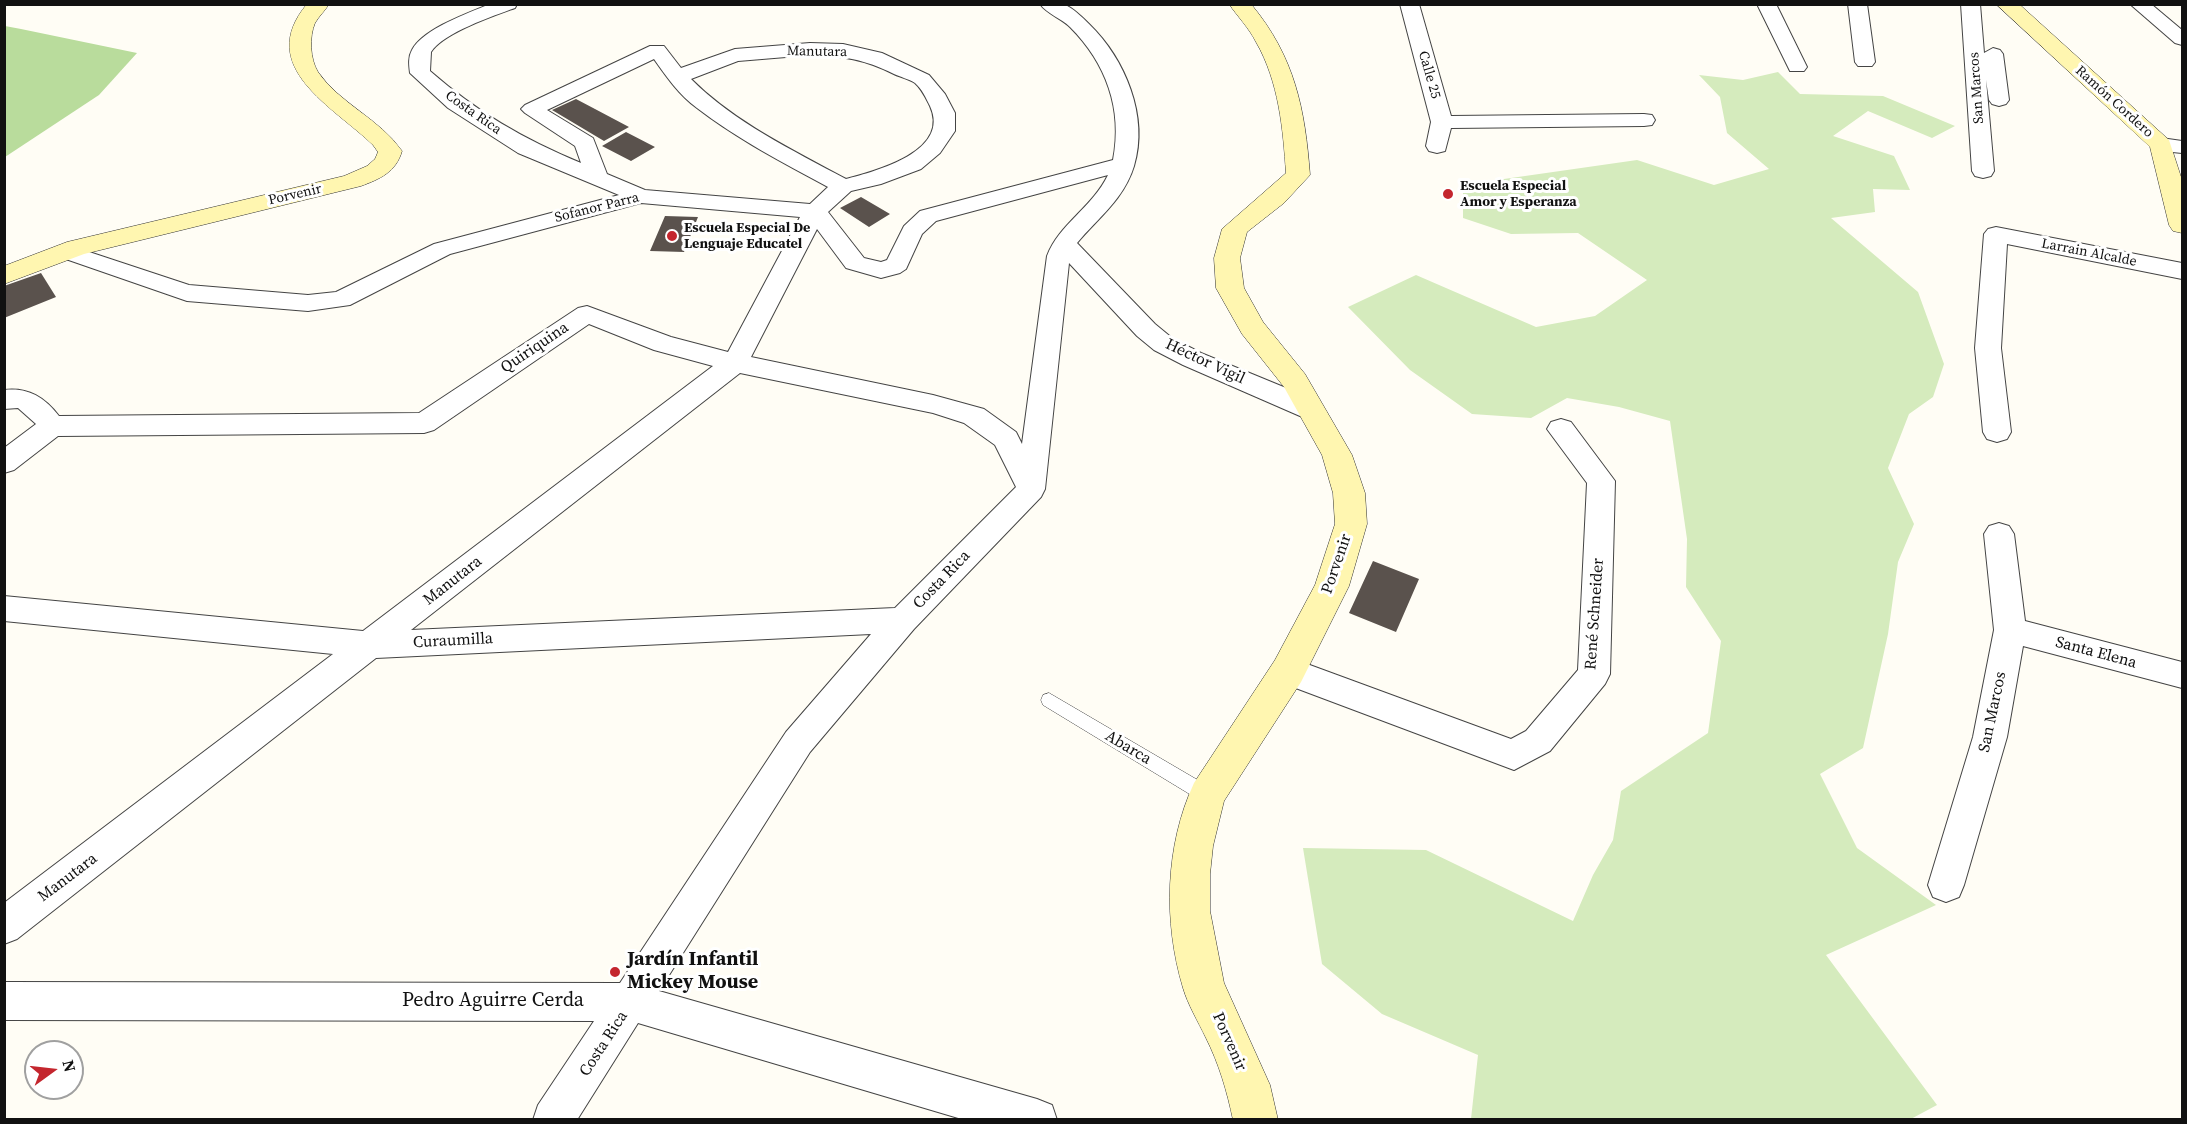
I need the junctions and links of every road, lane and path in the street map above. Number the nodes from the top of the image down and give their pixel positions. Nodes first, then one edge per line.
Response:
1 (319, 4) edge
2 (508, 4) edge
3 (1048, 4) edge
4 (1239, 4) edge
5 (1409, 4) edge
6 (1766, 4) edge
7 (1857, 4) edge
8 (1970, 4) edge
9 (1982, 4) edge
10 (2006, 4) edge
11 (2139, 5) edge
12 (2172, 8) dead end
13 (2182, 39) edge
14 (1864, 62) dead end
15 (1797, 67) dead end
16 (677, 77) junction
17 (1999, 100) dead end
18 (1644, 120) dead end
19 (1442, 122) junction
20 (1437, 146) dead end
21 (2172, 146) edge
22 (1122, 164) junction
23 (1983, 171) dead end
24 (597, 178) junction
25 (843, 186) junction
26 (641, 196) junction
27 (815, 211) junction
28 (2182, 225) edge
29 (1064, 244) junction
30 (68, 252) junction
31 (2182, 271) edge
32 (4, 276) edge
33 (735, 363) junction
34 (8, 399) edge
35 (1310, 409) junction
36 (52, 426) junction
37 (1561, 429) dead end
38 (1997, 432) dead end
39 (4, 463) edge
40 (1031, 489) junction
41 (1999, 534) dead end
42 (4, 608) edge
43 (903, 620) junction
44 (2010, 630) junction
45 (371, 645) junction
46 (1288, 671) junction
47 (2182, 675) edge
48 (1049, 700) dead end
49 (1207, 795) junction
50 (1946, 885) dead end
51 (4, 927) edge
52 (4, 1001) edge
53 (631, 1002) junction
54 (553, 1119) edge
55 (1037, 1119) edge
56 (1256, 1119) edge

1 - 30 street, Porvenir
2 - 24 street, Costa Rica
3 - 22 street
4 - 35 street, Porvenir
5 - 19 street, Calle 25
6 - 15 street
7 - 14 street
8 - 23 street, San Marcos
9 - 17 street
10 - 21 street, Ramón Cordero
11 - 12 street
11 - 13 street
16 - 24 street, Sofanor Parra
16 - 25 street
16 - 25 street, Manutara
18 - 19 street
19 - 20 street, Calle 25
21 - 28 street, Ramón Cordero
22 - 27 street
22 - 29 street
24 - 26 street, Costa Rica
25 - 27 street, Manutara
26 - 27 street, Sofanor Parra
26 - 30 street, Sofanor Parra
27 - 33 street, Manutara
29 - 35 street, Héctor Vigil
29 - 40 street
30 - 32 street, Porvenir
31 - 38 street, Larrain Alcalde
33 - 36 street, Quiriquina
33 - 40 street, Quiriquina
33 - 45 street, Manutara
34 - 36 street
35 - 46 street, Porvenir
36 - 39 street
37 - 46 street, René Schneider
40 - 43 street, Costa Rica
41 - 44 street, San Marcos
42 - 45 street, Curaumilla
43 - 45 street, Curaumilla
43 - 53 street, Costa Rica
44 - 47 street, Santa Elena
44 - 50 street, San Marcos
45 - 51 street, Manutara
46 - 49 street, Porvenir
48 - 49 lane, Abarca
49 - 56 street, Porvenir
52 - 53 street, Pedro Aguirre Cerda
53 - 54 street, Costa Rica
53 - 55 street, Pedro Aguirre Cerda

